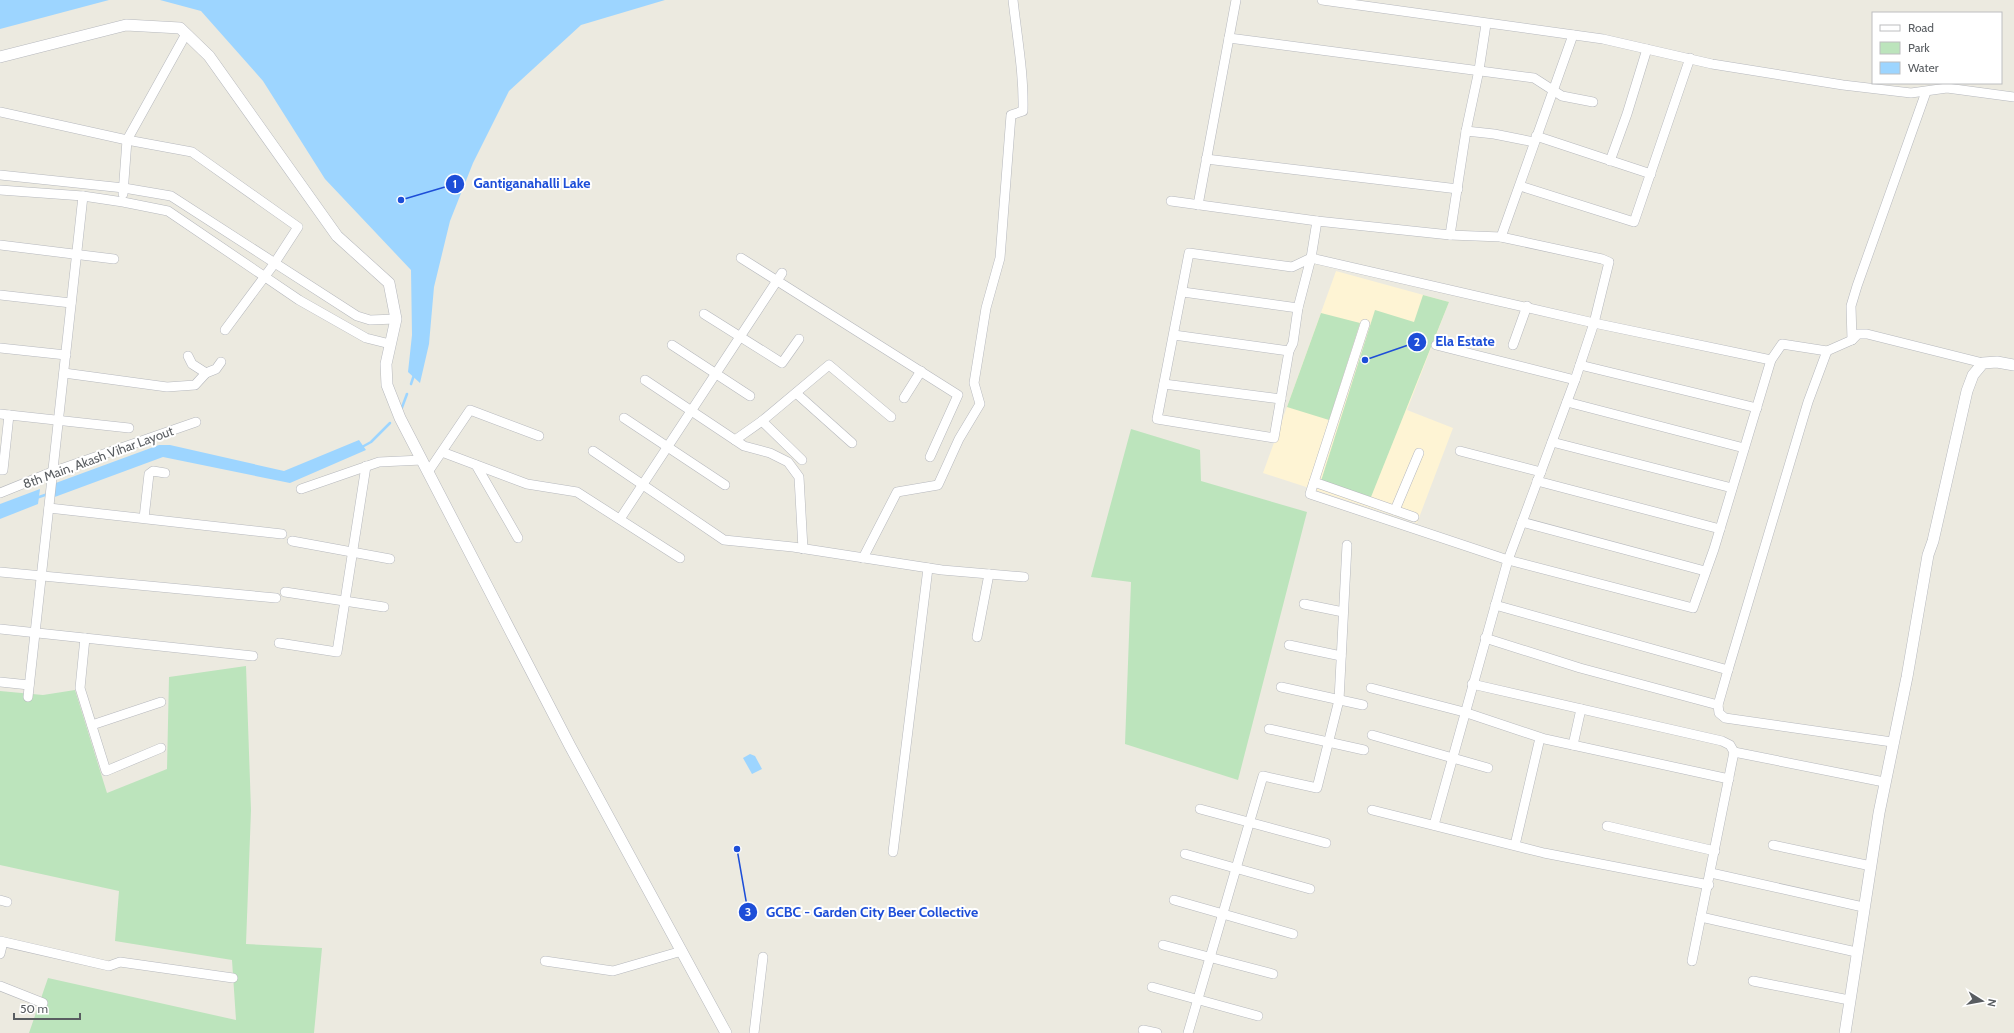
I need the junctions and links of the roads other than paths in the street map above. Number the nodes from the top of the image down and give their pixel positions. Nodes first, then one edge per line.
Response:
1 (1013, 0) edge
2 (1236, 0) edge
3 (1322, 0) edge
4 (1371, 3) edge
5 (1486, 24) junction
6 (186, 34) junction
7 (1573, 35) junction
8 (1229, 38) junction
9 (1647, 49) junction
10 (0, 57) edge
11 (1690, 58) junction
12 (1479, 70) junction
13 (1555, 91) junction
14 (1926, 92) junction
15 (2014, 97) edge
16 (1593, 102) dead end
17 (0, 112) edge
18 (1466, 131) junction
19 (1535, 139) junction
20 (126, 140) junction
21 (1206, 159) junction
22 (1610, 161) junction
23 (1651, 174) junction
24 (0, 175) edge
25 (1520, 186) junction
26 (124, 188) junction
27 (1458, 189) junction
28 (0, 190) edge
29 (83, 196) junction
30 (1171, 201) dead end
31 (123, 202) junction
32 (1198, 205) junction
33 (1317, 220) junction
34 (1450, 235) junction
35 (1500, 237) junction
36 (0, 245) edge
37 (77, 255) junction
38 (741, 258) dead end
39 (1311, 258) junction
40 (114, 259) dead end
41 (274, 264) junction
42 (264, 276) junction
43 (779, 277) junction
44 (1183, 292) junction
45 (0, 295) edge
46 (72, 303) junction
47 (1527, 306) junction
48 (1298, 308) junction
49 (704, 314) dead end
50 (396, 319) junction
51 (1594, 323) junction
52 (1365, 324) dead end
53 (225, 330) dead end
54 (1174, 335) junction
55 (740, 337) junction
56 (799, 339) dead end
57 (1852, 340) junction
58 (390, 344) junction
59 (672, 345) dead end
60 (1436, 345) dead end
61 (1513, 345) dead end
62 (0, 348) edge
63 (1290, 351) junction
64 (1827, 351) junction
65 (66, 355) junction
66 (188, 356) dead end
67 (1771, 360) junction
68 (221, 362) dead end
69 (1983, 363) junction
70 (1580, 365) junction
71 (2014, 365) edge
72 (921, 371) junction
73 (64, 373) junction
74 (206, 373) junction
75 (716, 373) junction
76 (645, 380) dead end
77 (1575, 380) junction
78 (1164, 384) junction
79 (796, 393) junction
80 (750, 396) dead end
81 (904, 398) dead end
82 (1281, 399) junction
83 (1567, 402) junction
84 (1757, 408) junction
85 (691, 411) junction
86 (4, 414) edge
87 (891, 417) dead end
88 (624, 418) dead end
89 (58, 420) junction
90 (762, 421) junction
91 (196, 422) dead end
92 (129, 428) dead end
93 (539, 436) dead end
94 (735, 440) junction
95 (1552, 442) junction
96 (852, 443) dead end
97 (667, 447) junction
98 (1744, 448) junction
99 (593, 451) dead end
100 (1460, 451) dead end
101 (442, 452) junction
102 (1419, 453) dead end
103 (930, 457) dead end
104 (422, 460) junction
105 (802, 460) dead end
106 (476, 465) junction
107 (366, 466) junction
108 (0, 470) edge
109 (428, 472) junction
110 (165, 473) dead end
111 (52, 475) junction
112 (1539, 476) junction
113 (1314, 482) junction
114 (642, 485) junction
115 (725, 485) dead end
116 (1732, 488) junction
117 (300, 489) dead end
118 (0, 493) edge
119 (49, 508) junction
120 (1395, 510) junction
121 (1414, 517) dead end
122 (144, 518) junction
123 (620, 519) junction
124 (1522, 522) junction
125 (1720, 529) junction
126 (282, 534) dead end
127 (518, 538) dead end
128 (292, 541) dead end
129 (1347, 545) dead end
130 (804, 549) junction
131 (353, 552) junction
132 (680, 558) dead end
133 (863, 558) junction
134 (390, 559) dead end
135 (1508, 560) junction
136 (928, 568) junction
137 (1705, 571) junction
138 (0, 572) edge
139 (989, 574) junction
140 (41, 576) junction
141 (1024, 577) dead end
142 (285, 592) dead end
143 (276, 598) dead end
144 (345, 601) junction
145 (1304, 604) dead end
146 (1495, 605) junction
147 (384, 607) dead end
148 (1344, 612) junction
149 (0, 628) edge
150 (35, 632) junction
151 (85, 638) junction
152 (977, 638) dead end
153 (1485, 638) junction
154 (279, 643) dead end
155 (1289, 645) dead end
156 (253, 656) dead end
157 (1341, 656) junction
158 (1728, 670) junction
159 (0, 682) edge
160 (1472, 684) junction
161 (29, 685) junction
162 (1281, 687) dead end
163 (1371, 688) dead end
164 (28, 697) dead end
165 (1339, 700) junction
166 (161, 702) dead end
167 (1363, 705) dead end
168 (1718, 705) junction
169 (1581, 709) junction
170 (1464, 712) junction
171 (92, 726) junction
172 (1269, 729) dead end
173 (1372, 735) dead end
174 (1540, 738) junction
175 (1328, 742) junction
176 (1892, 742) junction
177 (1573, 745) junction
178 (162, 748) dead end
179 (1364, 750) dead end
180 (1734, 752) junction
181 (1452, 758) junction
182 (1488, 768) dead end
183 (1729, 779) junction
184 (1884, 782) junction
185 (1200, 809) dead end
186 (1372, 810) dead end
187 (1250, 823) junction
188 (1434, 825) junction
189 (1607, 826) dead end
190 (1326, 843) dead end
191 (1515, 845) junction
192 (1773, 845) dead end
193 (1715, 851) junction
194 (893, 852) dead end
195 (1185, 854) dead end
196 (1871, 866) junction
197 (1236, 868) junction
198 (1711, 873) junction
199 (1709, 885) junction
200 (1310, 889) dead end
201 (1174, 900) dead end
202 (1863, 907) junction
203 (1223, 914) junction
204 (1701, 917) junction
205 (1293, 934) dead end
206 (2, 942) edge
207 (1163, 945) dead end
208 (682, 951) junction
209 (1856, 952) junction
210 (0, 954) edge
211 (763, 957) dead end
212 (1210, 958) junction
213 (545, 961) dead end
214 (1692, 961) dead end
215 (1272, 974) dead end
216 (233, 978) dead end
217 (1753, 981) dead end
218 (0, 986) edge
219 (1152, 987) dead end
220 (1198, 999) junction
221 (1849, 1000) junction
222 (43, 1004) dead end
223 (1258, 1016) dead end
224 (1143, 1030) dead end
225 (726, 1033) edge
226 (754, 1033) edge
227 (1157, 1033) edge
228 (1188, 1033) edge
229 (1845, 1033) edge

1 - 133 street
2 - 8 street
3 - 4 street
4 - 5 street
5 - 7 street
5 - 12 street
6 - 10 street
6 - 20 street
6 - 50 street
7 - 9 street
7 - 13 street
8 - 12 street
8 - 21 street
9 - 11 street
9 - 22 street
11 - 14 street
11 - 23 street
12 - 13 street
12 - 18 street
13 - 16 street
13 - 19 street
14 - 15 street
14 - 57 street
17 - 20 street
18 - 19 street
18 - 27 street
19 - 22 street
19 - 25 street
20 - 26 street
20 - 41 street
21 - 27 street
21 - 32 street
22 - 23 street
23 - 25 street
24 - 26 street
25 - 35 street
26 - 31 street
26 - 41 street
27 - 34 street
28 - 29 street
29 - 31 street
29 - 37 street
30 - 32 street
31 - 42 street
32 - 33 street
33 - 34 street
33 - 39 street
34 - 35 street
35 - 51 street
36 - 37 street
37 - 40 street
37 - 46 street
38 - 43 street
39 - 44 street
39 - 47 street
39 - 48 street
41 - 42 street
41 - 50 street
42 - 53 street
42 - 58 street
43 - 55 street
43 - 72 street
44 - 48 street
44 - 54 street
45 - 46 street
46 - 65 street
47 - 51 street
47 - 61 street
48 - 63 street
49 - 55 street
50 - 58 street
51 - 67 street
51 - 70 street
52 - 113 street
54 - 63 street
54 - 78 street
55 - 56 street
55 - 75 street
57 - 64 street
57 - 69 street
58 - 104 street
59 - 75 street
60 - 77 street
62 - 65 street
63 - 82 street
64 - 67 street
64 - 158 street
65 - 73 street
66 - 74 street
67 - 84 street
68 - 74 street
69 - 71 street
69 - 176 street
70 - 77 street
70 - 84 street
72 - 81 street
72 - 103 street
73 - 74 street
73 - 89 street
75 - 80 street
75 - 85 street
76 - 85 street
77 - 83 street
78 - 82 street
78 - 82 street
79 - 87 street
79 - 90 street
79 - 96 street
83 - 95 street
83 - 98 street
84 - 98 street
85 - 94 street
85 - 97 street
86 - 89 street
86 - 108 street
88 - 97 street
89 - 92 street
89 - 111 street
90 - 94 street
90 - 105 street
91 - 111 street, 8th Main, Akash Vihar Layout
93 - 101 street
94 - 130 street
95 - 112 street
95 - 116 street
97 - 114 street
97 - 115 street
98 - 116 street
99 - 114 street
100 - 112 street
101 - 106 street
101 - 109 street
102 - 120 street
104 - 107 street
104 - 109 street
106 - 123 street
106 - 127 street
107 - 117 street
107 - 131 street
109 - 208 street
110 - 122 street
111 - 118 street, 8th Main, Akash Vihar Layout
111 - 119 street
112 - 124 street
112 - 125 street
113 - 120 street
113 - 135 street
114 - 123 street
114 - 130 street
116 - 125 street
119 - 122 street
119 - 140 street
120 - 121 street
122 - 126 street
123 - 132 street
124 - 135 street
124 - 137 street
125 - 137 street
128 - 131 street
129 - 148 street
130 - 133 street
131 - 134 street
131 - 144 street
133 - 136 street
135 - 137 street
135 - 146 street
136 - 139 street
136 - 194 street
138 - 140 street
139 - 141 street
139 - 152 street
140 - 143 street
140 - 150 street
142 - 144 street
144 - 147 street
144 - 154 street
145 - 148 street
146 - 153 street
146 - 158 street
148 - 157 street
149 - 150 street
150 - 151 street
150 - 161 street
151 - 156 street
151 - 171 street
153 - 160 street
153 - 168 street
155 - 157 street
157 - 165 street
158 - 168 street
159 - 161 street
160 - 169 street
160 - 170 street
161 - 164 street
162 - 165 street
163 - 170 street
165 - 167 street
165 - 175 street
166 - 171 street
168 - 176 street
169 - 177 street
169 - 180 street
170 - 174 street
170 - 181 street
171 - 178 street
172 - 175 street
173 - 181 street
174 - 177 street
174 - 191 street
175 - 179 street
175 - 187 street
176 - 184 street
177 - 183 street
180 - 183 street
180 - 184 street
181 - 182 street
181 - 188 street
183 - 193 street
184 - 196 street
185 - 187 street
186 - 188 street
187 - 190 street
187 - 197 street
188 - 191 street
189 - 193 street
191 - 199 street
192 - 196 street
193 - 198 street
195 - 197 street
196 - 202 street
197 - 200 street
197 - 203 street
198 - 199 street
198 - 202 street
199 - 204 street
201 - 203 street
202 - 209 street
203 - 205 street
203 - 212 street
204 - 209 street
204 - 214 street
206 - 210 street
206 - 216 street
207 - 212 street
208 - 213 street
208 - 225 street
209 - 221 street
211 - 226 street
212 - 215 street
212 - 220 street
217 - 221 street
218 - 222 street
219 - 220 street
220 - 223 street
220 - 228 street
221 - 229 street
224 - 227 street

